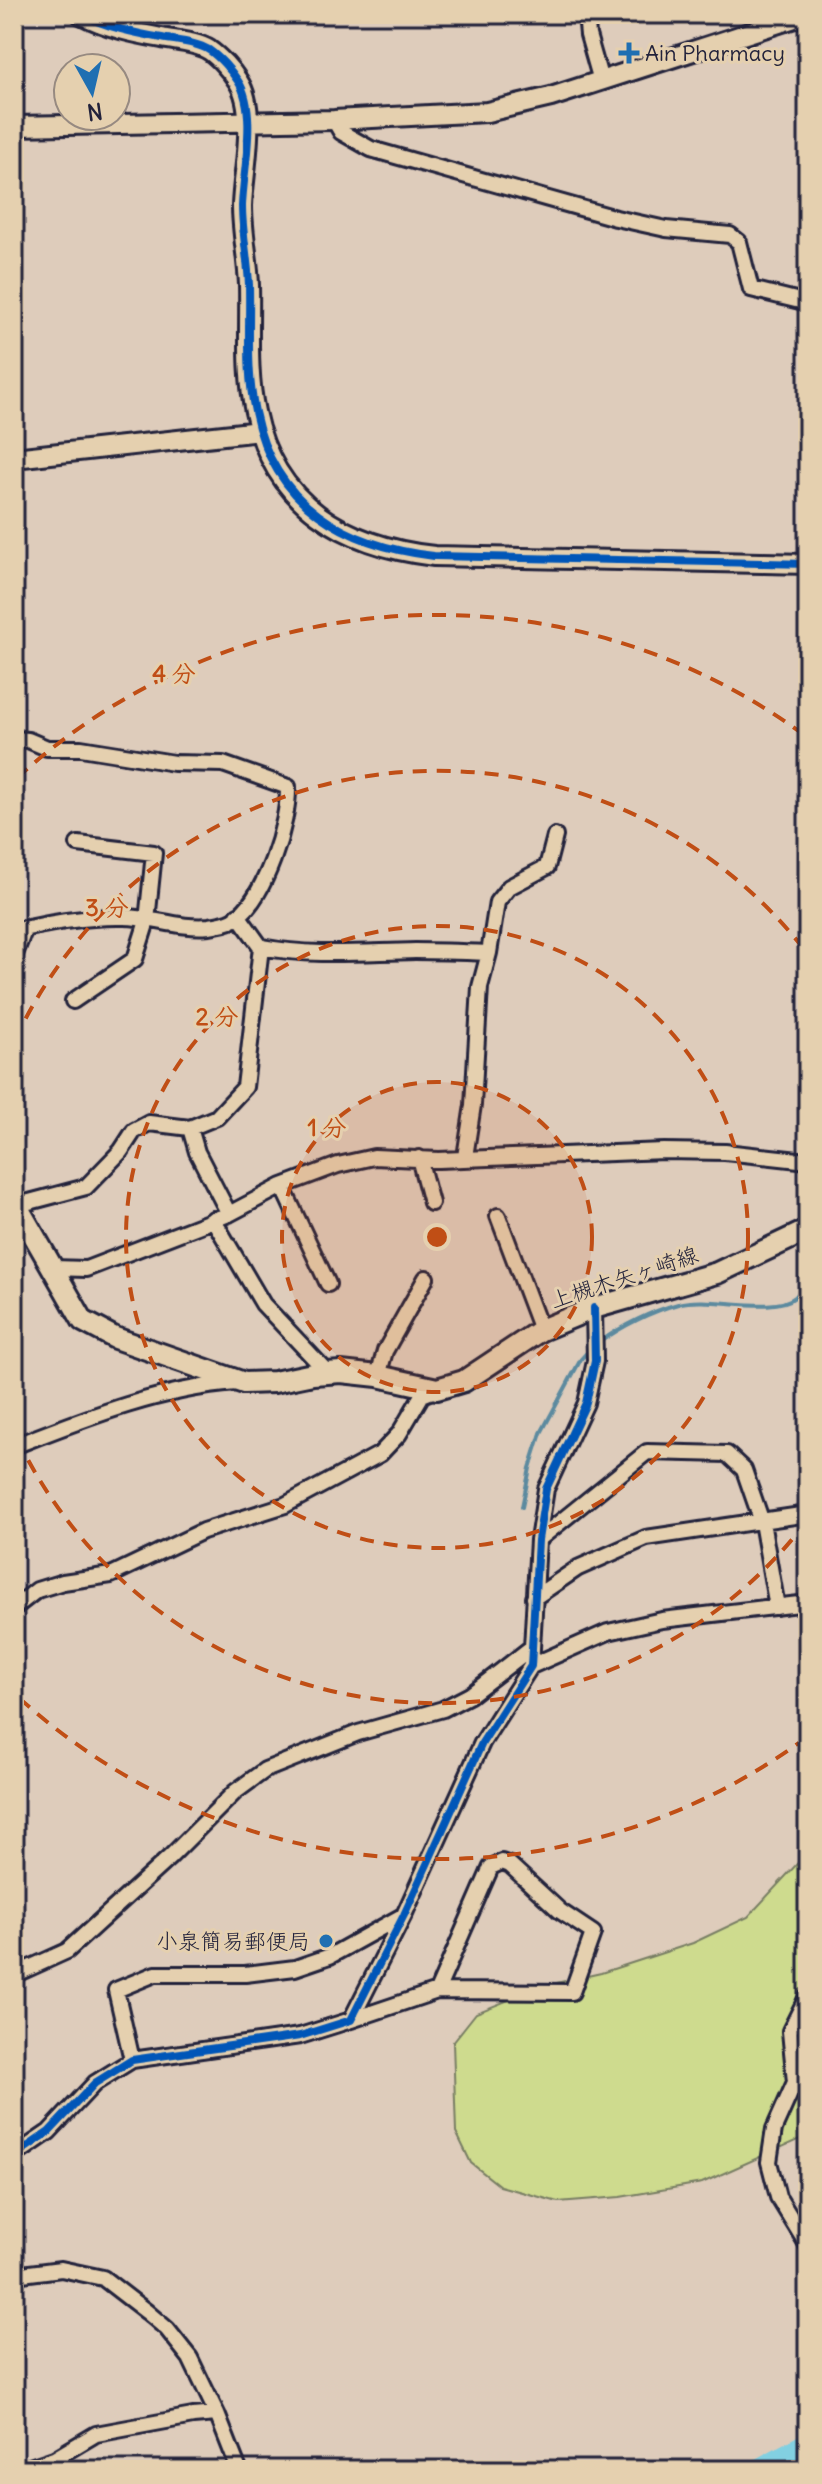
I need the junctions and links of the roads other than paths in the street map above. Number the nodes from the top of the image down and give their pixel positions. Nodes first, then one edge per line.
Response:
1 (81, 14) edge
2 (586, 14) edge
3 (807, 14) edge
4 (601, 81) junction
5 (334, 120) junction
6 (248, 121) junction
7 (14, 126) edge
8 (808, 303) edge
9 (260, 431) junction
10 (14, 458) edge
11 (808, 564) edge
12 (14, 739) edge
13 (555, 836) dead end
14 (78, 844) dead end
15 (238, 915) junction
16 (147, 921) junction
17 (19, 930) edge
18 (261, 947) junction
19 (489, 953) junction
20 (14, 957) edge
21 (73, 1001) dead end
22 (190, 1128) junction
23 (465, 1157) junction
24 (419, 1158) junction
25 (808, 1159) edge
26 (282, 1186) junction
27 (431, 1203) dead end
28 (14, 1206) edge
29 (229, 1214) junction
30 (498, 1216) dead end
31 (213, 1219) junction
32 (808, 1230) edge
33 (53, 1268) junction
34 (426, 1278) dead end
35 (328, 1284) dead end
36 (594, 1316) junction
37 (541, 1330) junction
38 (328, 1373) junction
39 (378, 1376) junction
40 (244, 1383) junction
41 (437, 1389) junction
42 (14, 1446) edge
43 (808, 1514) edge
44 (762, 1522) junction
45 (538, 1540) junction
46 (534, 1598) junction
47 (808, 1603) edge
48 (777, 1607) junction
49 (14, 1608) edge
50 (532, 1647) junction
51 (531, 1666) junction
52 (404, 1915) junction
53 (14, 1975) edge
54 (437, 1991) junction
55 (808, 1995) edge
56 (351, 2020) junction
57 (132, 2060) junction
58 (14, 2156) edge
59 (808, 2246) edge
60 (14, 2275) edge
61 (217, 2414) junction
62 (21, 2470) edge
63 (239, 2470) edge

1 - 6 street
2 - 4 street
3 - 4 street
4 - 5 street
5 - 6 street
5 - 8 street
6 - 7 street
6 - 9 street
9 - 10 street
9 - 11 street
12 - 15 street
13 - 19 street
14 - 16 street
15 - 16 street
15 - 18 street
16 - 17 street
16 - 21 street
17 - 20 street
18 - 19 street
18 - 22 street
19 - 23 street
22 - 28 street
22 - 29 street
23 - 24 street
23 - 25 street
24 - 26 street
24 - 27 street
26 - 29 street
26 - 35 street
28 - 33 main road
29 - 31 street
30 - 37 street
31 - 33 street
31 - 38 street
32 - 36 main road, 上槻木矢ヶ崎線
33 - 40 main road
34 - 39 street
36 - 37 main road, 上槻木矢ヶ崎線
36 - 45 street
37 - 41 main road, 上槻木矢ヶ崎線
38 - 39 main road
38 - 40 main road
39 - 41 main road
40 - 42 street
41 - 49 street
43 - 44 street
44 - 45 street
44 - 46 street
44 - 48 street
45 - 46 street
46 - 50 street
47 - 48 street
48 - 51 street
50 - 51 street
50 - 53 street
51 - 52 street
52 - 56 street
52 - 57 street
54 - 54 street
54 - 56 street
55 - 59 street
56 - 57 street
57 - 58 street
60 - 61 street
61 - 62 street
61 - 63 street

